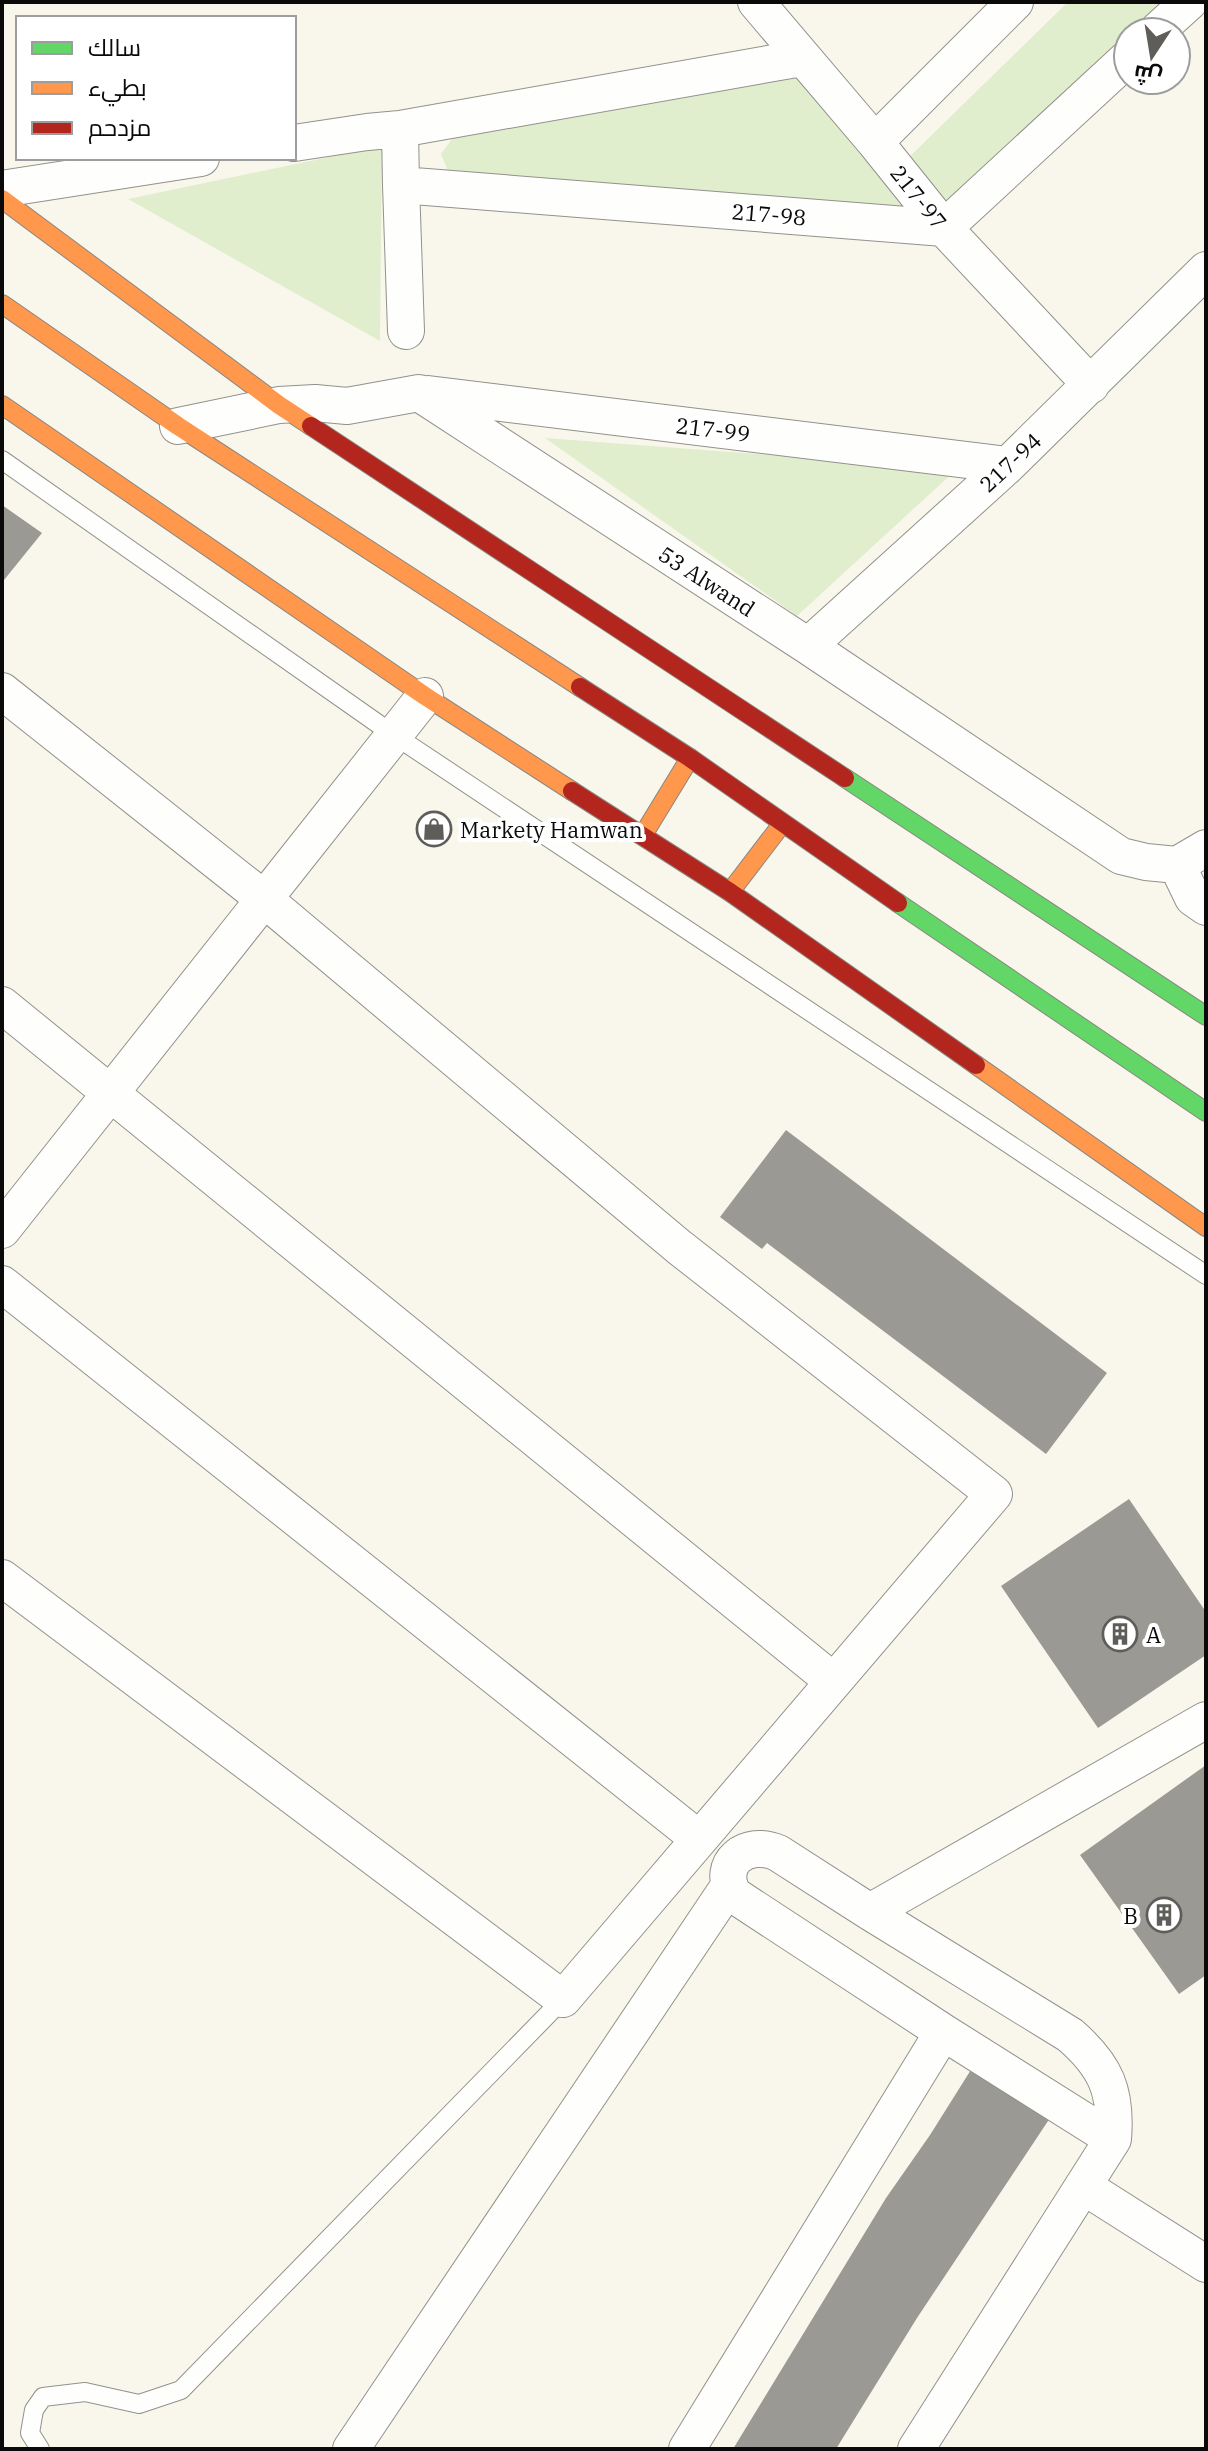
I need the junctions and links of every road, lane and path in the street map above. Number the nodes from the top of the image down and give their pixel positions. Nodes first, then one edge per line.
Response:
1 (756, 2) edge
2 (1015, 2) edge
3 (1189, 2) edge
4 (1174, 16) edge
5 (802, 58) junction
6 (1112, 73) edge
7 (400, 129) junction
8 (875, 142) junction
9 (296, 143) edge
10 (188, 160) edge
11 (401, 185) junction
12 (2, 189) edge
13 (2, 199) edge
14 (944, 228) junction
15 (1206, 270) edge
16 (2, 304) edge
17 (406, 331) dead end
18 (1091, 385) junction
19 (419, 393) junction
20 (2, 405) edge
21 (279, 405) junction
22 (178, 426) junction
23 (2, 460) edge
24 (1008, 465) junction
25 (808, 646) junction
26 (2, 691) edge
27 (425, 696) junction
28 (394, 735) junction
29 (690, 758) junction
30 (782, 824) junction
31 (643, 835) junction
32 (1192, 856) edge
33 (730, 892) junction
34 (264, 899) junction
35 (1206, 907) edge
36 (2, 1005) edge
37 (1206, 1016) edge
38 (111, 1093) junction
39 (1206, 1112) edge
40 (1206, 1227) edge
41 (2, 1230) edge
42 (1206, 1275) edge
43 (2, 1284) edge
44 (2, 1578) edge
45 (833, 1681) junction
46 (1206, 1720) edge
47 (699, 1839) junction
48 (729, 1886) junction
49 (870, 1912) junction
50 (563, 1999) junction
51 (943, 2032) junction
52 (1113, 2139) junction
53 (1083, 2186) junction
54 (1206, 2264) edge
55 (40, 2449) edge
56 (351, 2449) edge
57 (687, 2449) edge
58 (916, 2449) edge

1 - 5 street, 217-97
2 - 8 street
3 - 4 street
5 - 7 street
5 - 8 street, 217-97
6 - 14 street
7 - 9 street
7 - 11 street
8 - 14 street, 217-97
10 - 12 street
11 - 14 street, 217-98
11 - 17 street
13 - 21 main road
14 - 18 street, 217-97
15 - 18 street, 217-94
16 - 22 main road
18 - 24 street, 217-94
19 - 21 street
19 - 24 street, 217-99
19 - 25 street, 53 Alwand
20 - 27 main road
21 - 22 street
21 - 37 main road
22 - 29 main road
23 - 28 lane
24 - 25 street, 217-94
25 - 32 street, 53 Alwand
26 - 34 street
27 - 28 street
27 - 31 main road
28 - 34 street
28 - 42 lane
29 - 30 main road
29 - 31 main road
30 - 33 main road
30 - 39 main road
31 - 33 main road
32 - 35 street
33 - 40 main road
34 - 38 street
34 - 45 street
36 - 38 street
38 - 41 street
38 - 45 street
43 - 47 street
44 - 50 street
45 - 47 street
46 - 49 street
47 - 50 street
48 - 49 street
48 - 51 street
48 - 56 street
49 - 52 street
50 - 55 lane
51 - 52 street
51 - 57 street
52 - 53 street
53 - 54 street
53 - 58 street

